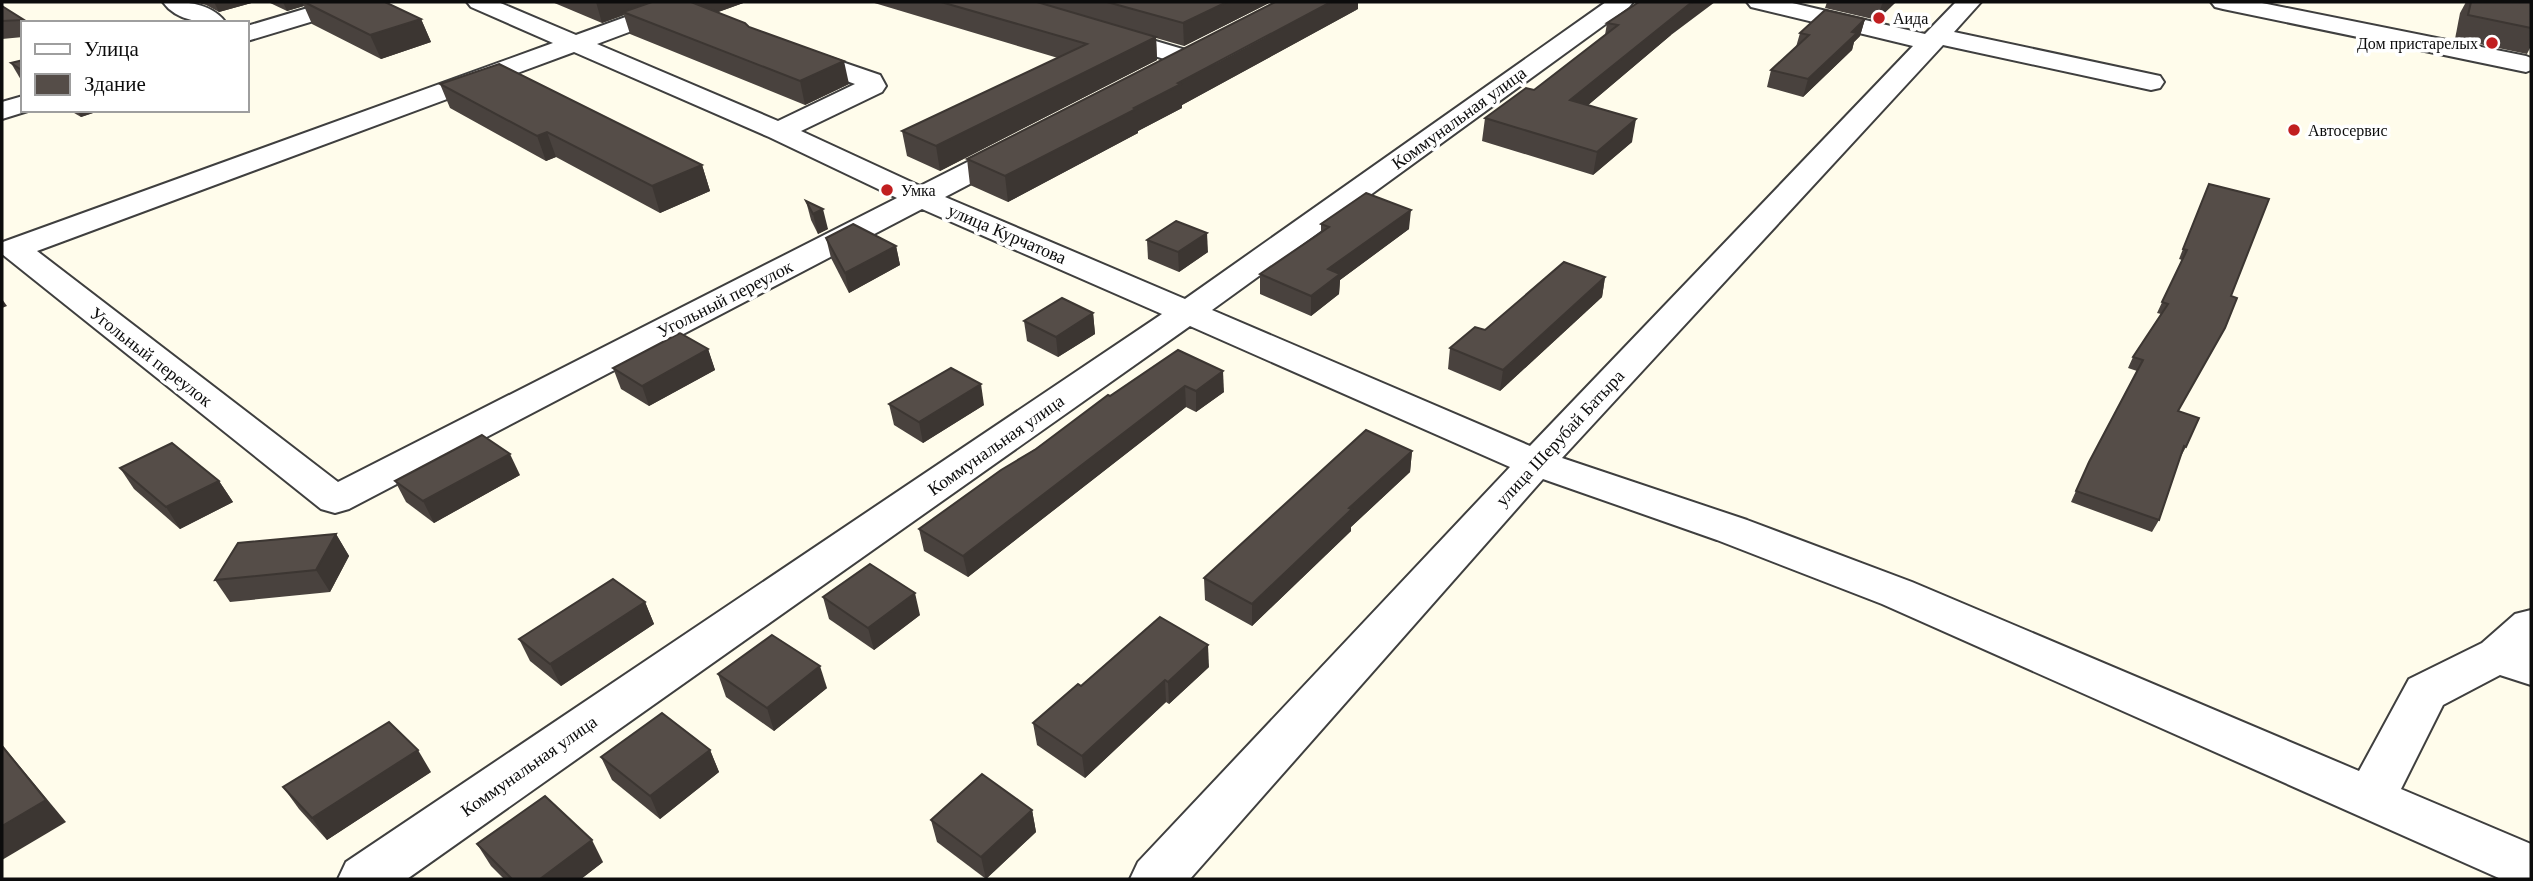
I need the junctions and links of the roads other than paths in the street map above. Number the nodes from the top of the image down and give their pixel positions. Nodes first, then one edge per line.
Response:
1 (175, 2) edge
2 (352, 2) edge
3 (479, 2) edge
4 (688, 2) edge
5 (1621, 2) edge
6 (1759, 2) edge
7 (1969, 2) edge
8 (2223, 2) edge
9 (210, 21) edge
10 (1080, 26) edge
11 (248, 34) edge
12 (1933, 39) junction
13 (577, 45) junction
14 (776, 46) edge
15 (1211, 46) edge
16 (1187, 58) junction
17 (2526, 64) dead end
18 (1151, 77) edge
19 (2151, 82) dead end
20 (21, 105) edge
21 (2, 111) edge
22 (779, 131) junction
23 (1042, 134) edge
24 (922, 198) junction
25 (1188, 312) junction
26 (1536, 463) junction
27 (2520, 650) edge
28 (2370, 799) junction
29 (2531, 868) edge
30 (365, 879) edge
31 (1157, 879) edge

1 - 9 street
2 - 11 street
3 - 13 street, улица Курчатова
4 - 13 street, Угольный переулок
5 - 25 street, Коммунальная улица
6 - 12 street
7 - 12 street, улица Шерубай Батыра
8 - 17 street
10 - 16 street
12 - 19 street
12 - 26 street, улица Шерубай Батыра
13 - 22 street, улица Курчатова
13 - 24 street, Угольный переулок
14 - 22 street
15 - 16 street
16 - 18 street
20 - 21 street
22 - 24 street, улица Курчатова
23 - 24 street
24 - 25 street, улица Курчатова
25 - 26 street, улица Курчатова
25 - 30 street, Коммунальная улица
26 - 28 street, улица Курчатова
26 - 31 street, улица Шерубай Батыра
27 - 28 street
28 - 29 street, улица Курчатова

